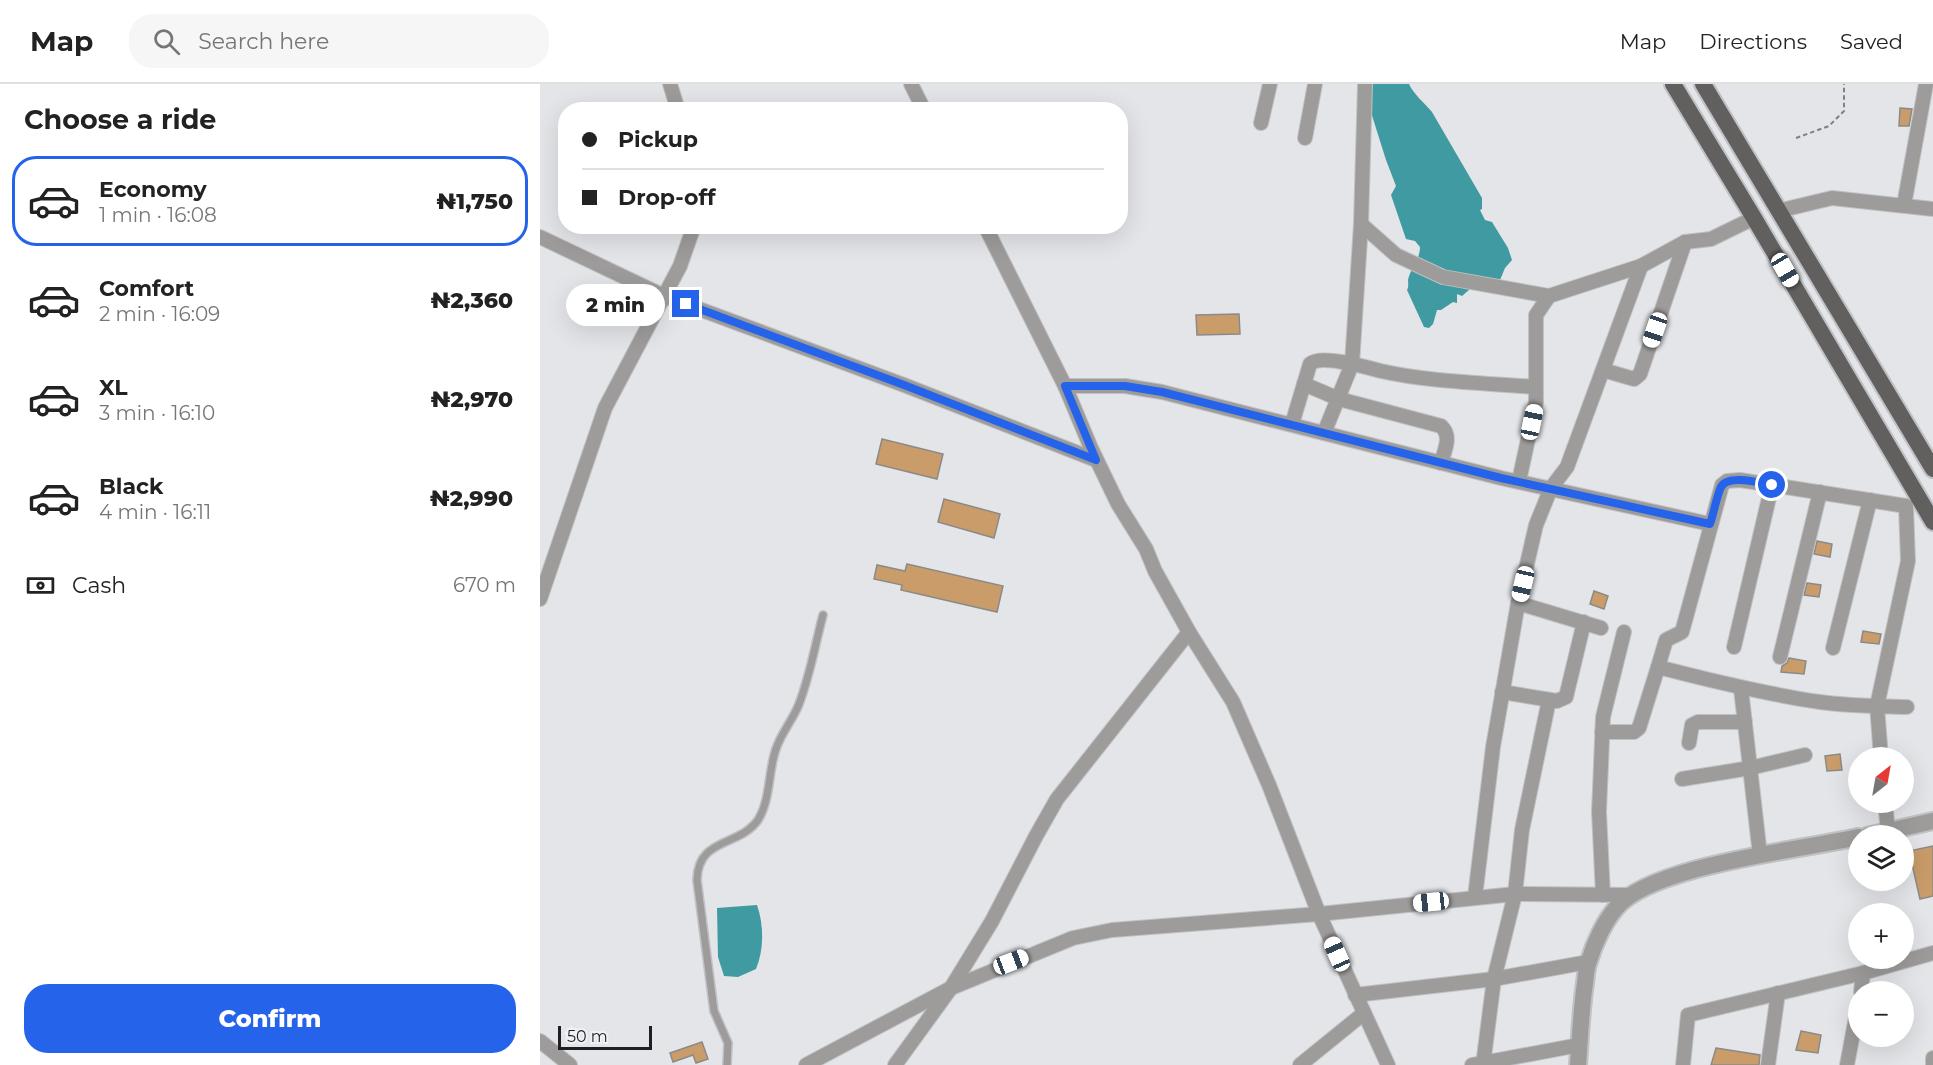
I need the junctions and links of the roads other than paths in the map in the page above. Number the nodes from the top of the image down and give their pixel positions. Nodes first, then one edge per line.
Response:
1 (670, 84) edge
2 (910, 84) edge
3 (1270, 84) edge
4 (1315, 84) edge
5 (1365, 84) edge
6 (1673, 84) edge
7 (1703, 84) edge
8 (1926, 84) edge
9 (676, 102) edge
10 (920, 102) edge
11 (1261, 123) dead end
12 (1305, 138) dead end
13 (1904, 205) junction
14 (1933, 208) edge
15 (1778, 211) junction
16 (1754, 218) junction
17 (1361, 224) junction
18 (691, 234) edge
19 (989, 234) edge
20 (540, 237) edge
21 (1685, 242) junction
22 (1641, 266) junction
23 (664, 296) junction
24 (1550, 296) junction
25 (1352, 364) junction
26 (1603, 370) junction
27 (1304, 384) junction
28 (1065, 386) junction
29 (1536, 387) junction
30 (1339, 399) junction
31 (1292, 424) junction
32 (1324, 433) junction
33 (1096, 460) junction
34 (1441, 463) junction
35 (1933, 470) edge
36 (1519, 481) junction
37 (1772, 485) junction
38 (1551, 488) junction
39 (1820, 492) junction
40 (1870, 500) junction
41 (1933, 522) edge
42 (1710, 524) junction
43 (540, 599) edge
44 (1518, 603) junction
45 (822, 615) dead end
46 (1584, 622) junction
47 (1601, 628) dead end
48 (1189, 632) junction
49 (1624, 632) dead end
50 (1734, 646) dead end
51 (1833, 648) dead end
52 (1780, 657) dead end
53 (1658, 667) junction
54 (1741, 689) junction
55 (1503, 692) junction
56 (1549, 700) junction
57 (1876, 706) junction
58 (1907, 707) dead end
59 (1745, 722) junction
60 (1602, 732) junction
61 (1689, 743) dead end
62 (1880, 747) edge
63 (1805, 755) dead end
64 (1750, 768) junction
65 (1682, 778) dead end
66 (1933, 821) edge
67 (1914, 825) edge
68 (1848, 839) edge
69 (1760, 855) junction
70 (1515, 894) junction
71 (1603, 895) junction
72 (1631, 895) junction
73 (1475, 897) junction
74 (1319, 914) junction
75 (1933, 953) edge
76 (1588, 962) junction
77 (1863, 973) junction
78 (1494, 979) junction
79 (1862, 981) edge
80 (951, 988) junction
81 (1778, 993) junction
82 (1355, 995) junction
83 (1364, 1013) junction
84 (540, 1041) edge
85 (1579, 1045) junction
86 (1850, 1047) edge
87 (1933, 1058) edge
88 (1479, 1064) edge
89 (570, 1065) edge
90 (727, 1065) edge
91 (806, 1065) edge
92 (895, 1065) edge
93 (1300, 1065) edge
94 (1389, 1065) edge
95 (1578, 1065) edge
96 (1683, 1065) edge
97 (1768, 1065) edge
98 (1847, 1065) edge
99 (1933, 1065) edge

1 - 9 street
2 - 10 street
3 - 11 street
4 - 12 street
5 - 17 street
6 - 16 main road
7 - 15 main road
8 - 13 street
13 - 14 street
13 - 15 street
15 - 35 main road
16 - 21 street
16 - 41 main road
17 - 24 street
17 - 25 street
18 - 23 street
19 - 28 street
20 - 23 street
21 - 22 street
21 - 26 street
22 - 24 street
22 - 26 street
23 - 33 street
23 - 43 street
24 - 29 street
25 - 27 street
25 - 29 street
25 - 30 street
26 - 38 street
27 - 30 street
27 - 31 street
28 - 31 street
28 - 33 street
29 - 36 street
30 - 32 street
30 - 34 street
31 - 32 street
32 - 34 street
33 - 48 street
34 - 36 street
36 - 38 street
37 - 39 street
37 - 42 street
37 - 50 street
38 - 42 street
38 - 44 street
39 - 40 street
39 - 52 street
40 - 51 street
40 - 57 street
42 - 53 street
44 - 46 street
44 - 55 street
45 - 90 lane
46 - 47 street
46 - 56 street
48 - 74 street
48 - 80 street
49 - 60 street
53 - 54 street
53 - 60 street
54 - 57 street
54 - 59 street
55 - 56 street
55 - 73 street
56 - 70 street
57 - 58 street
57 - 62 street
59 - 61 street
59 - 64 street
60 - 71 street
63 - 64 street
64 - 65 street
64 - 69 street
66 - 67 street
68 - 69 street
69 - 72 street
70 - 71 street
70 - 73 street
70 - 78 street
71 - 72 street
72 - 76 street
73 - 74 street
74 - 80 street
74 - 82 street
75 - 77 street
76 - 78 street
76 - 85 street
77 - 79 street
77 - 81 street
78 - 82 street
78 - 88 street
80 - 91 street
80 - 92 street
81 - 96 street
81 - 97 street
82 - 83 street
83 - 93 street
83 - 94 street
84 - 89 street
85 - 88 street
85 - 95 street
86 - 98 street
87 - 99 street

